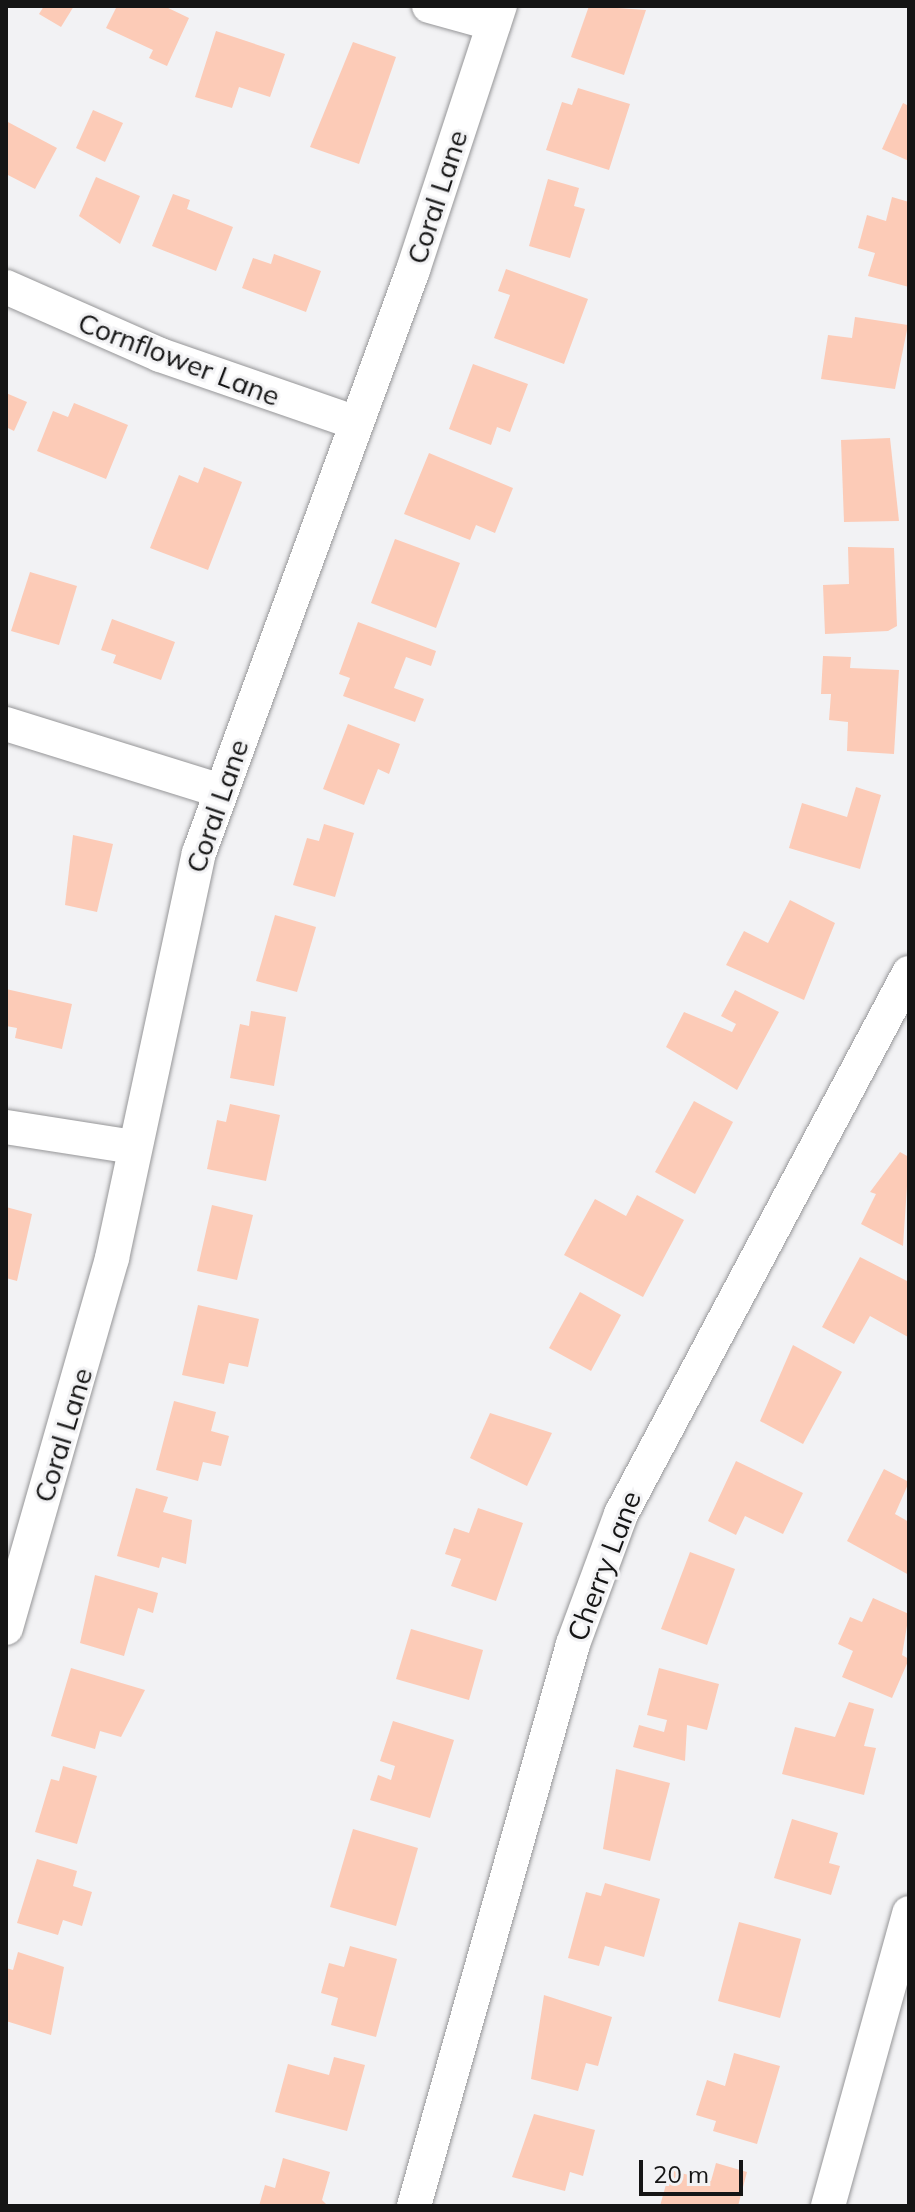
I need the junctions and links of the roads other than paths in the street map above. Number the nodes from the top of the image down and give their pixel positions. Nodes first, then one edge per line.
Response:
1 (429, 6) edge
2 (497, 15) edge
3 (6, 287) edge
4 (356, 423) junction
5 (6, 724) edge
6 (221, 791) junction
7 (909, 973) edge
8 (6, 1127) edge
9 (134, 1147) junction
10 (6, 1628) edge
11 (909, 1913) edge
12 (414, 2206) edge
13 (828, 2206) edge

1 - 2 street
2 - 4 street, Coral Lane
3 - 4 street, Cornflower Lane
4 - 6 street, Coral Lane
5 - 6 street
6 - 9 street, Coral Lane
7 - 12 street, Cherry Lane
8 - 9 street
9 - 10 street, Coral Lane
11 - 13 street

